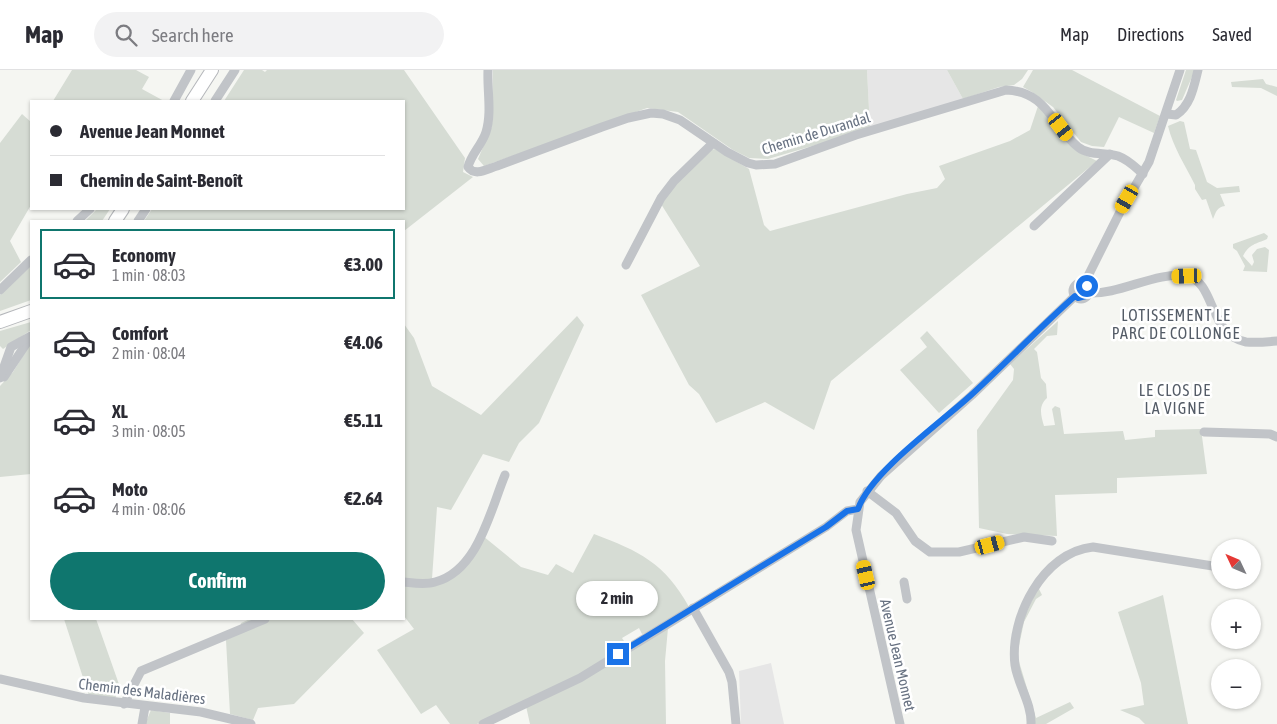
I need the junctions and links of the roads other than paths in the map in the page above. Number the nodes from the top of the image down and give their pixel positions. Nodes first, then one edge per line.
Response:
1 (191, 70) edge
2 (212, 70) edge
3 (235, 70) edge
4 (488, 70) edge
5 (1180, 70) edge
6 (1198, 70) edge
7 (175, 100) edge
8 (193, 100) edge
9 (216, 100) edge
10 (1167, 114) junction
11 (713, 143) junction
12 (1110, 154) junction
13 (1143, 174) junction
14 (89, 210) edge
15 (78, 220) edge
16 (1034, 226) dead end
17 (30, 261) edge
18 (626, 265) dead end
19 (1084, 284) junction
20 (0, 290) edge
21 (1088, 293) junction
22 (1075, 296) junction
23 (30, 311) edge
24 (0, 322) edge
25 (30, 336) edge
26 (30, 337) edge
27 (1277, 341) edge
28 (3, 354) edge
29 (0, 379) edge
30 (1204, 432) dead end
31 (1277, 437) edge
32 (505, 475) dead end
33 (867, 491) junction
34 (858, 509) junction
35 (1052, 541) dead end
36 (1211, 566) edge
37 (405, 582) edge
38 (904, 582) dead end
39 (907, 599) dead end
40 (693, 608) junction
41 (262, 620) edge
42 (0, 679) edge
43 (124, 704) junction
44 (145, 707) junction
45 (142, 724) edge
46 (251, 724) edge
47 (483, 724) edge
48 (736, 724) edge
49 (900, 724) edge
50 (1031, 724) edge

1 - 7 street
2 - 8 main road
3 - 9 street
4 - 11 street, Chemin de Durandal
5 - 10 street
6 - 10 street
10 - 13 street
11 - 12 street, Chemin de Durandal
11 - 18 street
12 - 13 street, Chemin de Durandal
12 - 16 street
13 - 19 street
14 - 15 street
17 - 20 street
19 - 21 street
19 - 22 street
21 - 22 street
21 - 27 street
22 - 33 street, Avenue Jean Monnet
23 - 24 main road
25 - 28 street
26 - 29 street
28 - 29 street
30 - 31 street
32 - 37 street
33 - 34 street, Avenue Jean Monnet
33 - 35 street
34 - 40 street
34 - 49 street, Avenue Jean Monnet
36 - 50 street
38 - 39 street
40 - 47 street
40 - 48 street
41 - 43 street
42 - 43 street, Chemin des Maladières
43 - 44 street, Chemin des Maladières
44 - 45 street
44 - 46 street, Chemin des Maladières

